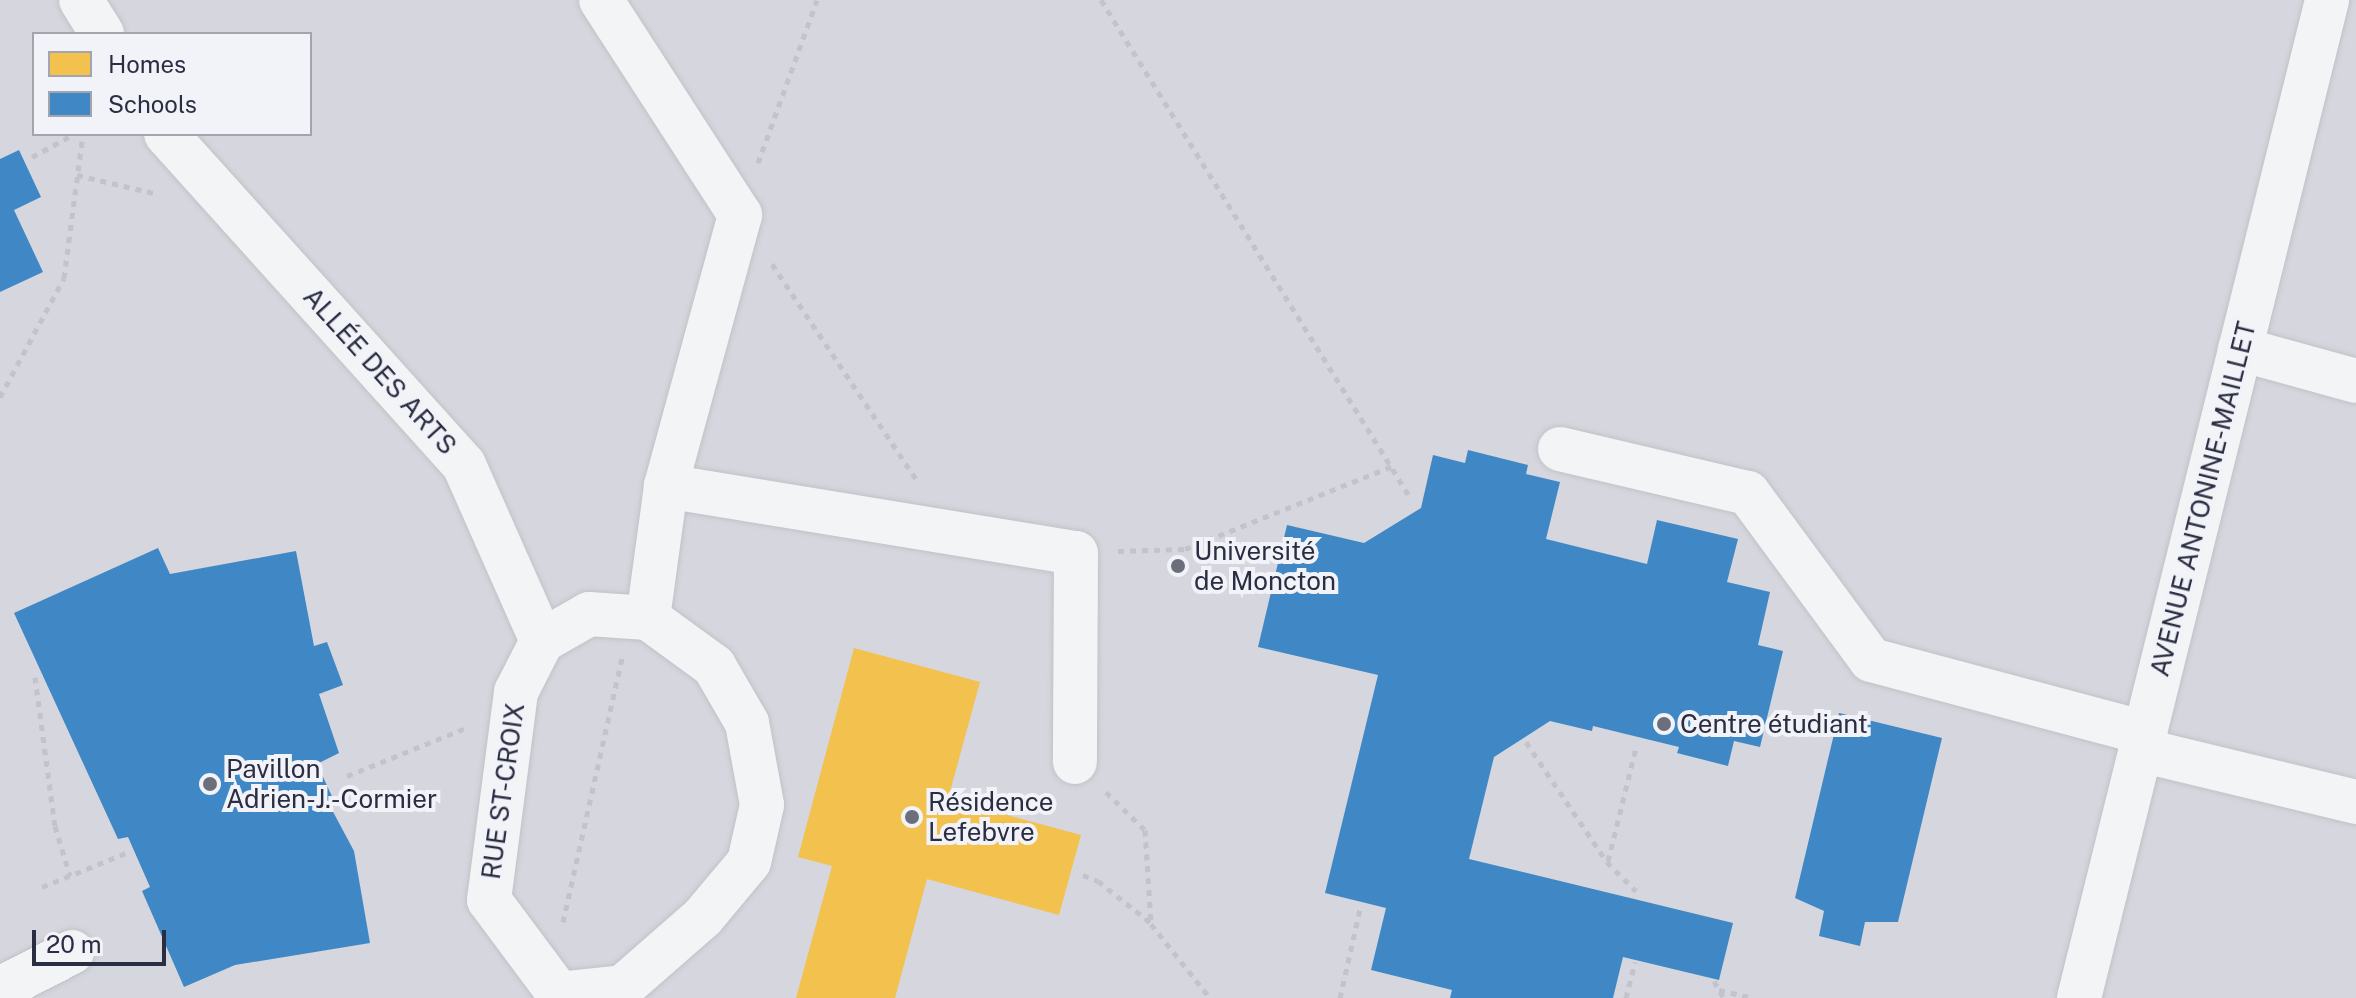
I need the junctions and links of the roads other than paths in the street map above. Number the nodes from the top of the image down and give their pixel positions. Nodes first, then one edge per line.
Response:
1 (81, 0) edge
2 (601, 0) edge
3 (2327, 0) edge
4 (101, 32) edge
5 (168, 136) edge
6 (2240, 349) junction
7 (2356, 381) edge
8 (1560, 449) dead end
9 (666, 486) junction
10 (639, 617) junction
11 (542, 641) junction
12 (2143, 741) junction
13 (1075, 762) road end
14 (2356, 802) edge
15 (72, 952) dead end
16 (0, 989) edge
17 (556, 991) edge
18 (2079, 998) edge

1 - 4 lane
2 - 9 lane
3 - 6 lane, AVENUE ANTONINE-MAILLET
5 - 11 lane, ALLÉE DES ARTS
6 - 7 lane
6 - 12 lane, AVENUE ANTONINE-MAILLET
8 - 12 lane
9 - 10 lane
9 - 13 lane
10 - 11 lane
10 - 17 lane
11 - 17 lane, RUE ST-CROIX
12 - 14 lane
12 - 18 lane, AVENUE ANTONINE-MAILLET
15 - 16 lane

